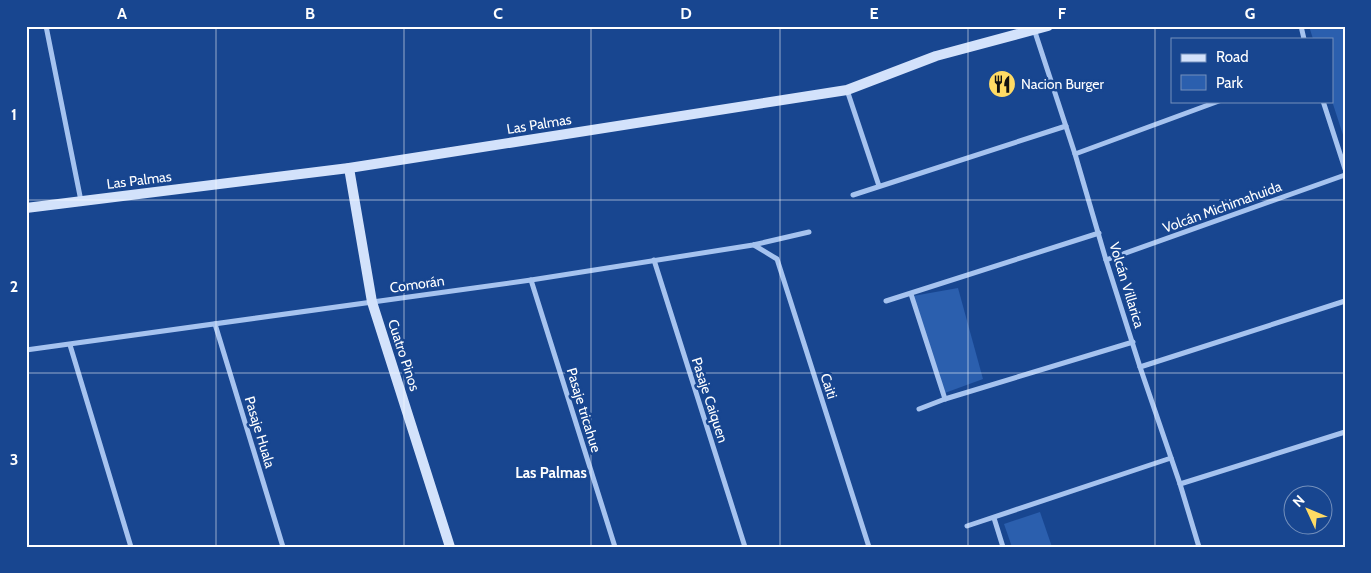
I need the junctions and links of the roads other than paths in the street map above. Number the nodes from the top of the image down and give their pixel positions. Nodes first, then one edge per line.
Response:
1 (46, 26) edge
2 (1048, 26) edge
3 (1034, 29) junction
4 (847, 90) junction
5 (1216, 102) edge
6 (1323, 102) edge
7 (1066, 126) junction
8 (1075, 154) junction
9 (1344, 161) edge
10 (348, 168) junction
11 (1345, 169) edge
12 (1345, 175) edge
13 (879, 186) junction
14 (853, 195) dead end
15 (81, 201) junction
16 (26, 208) edge
17 (809, 232) dead end
18 (1099, 233) junction
19 (753, 245) junction
20 (654, 260) junction
21 (1106, 260) junction
22 (531, 280) junction
23 (911, 294) junction
24 (886, 301) dead end
25 (1345, 301) edge
26 (372, 302) junction
27 (215, 324) junction
28 (1133, 342) junction
29 (70, 345) junction
30 (26, 350) edge
31 (1140, 367) junction
32 (945, 399) junction
33 (919, 409) dead end
34 (1345, 432) edge
35 (1172, 458) junction
36 (1180, 484) junction
37 (994, 518) junction
38 (966, 526) dead end
39 (131, 547) edge
40 (283, 547) edge
41 (450, 547) edge
42 (615, 547) edge
43 (745, 547) edge
44 (869, 547) edge
45 (1004, 547) edge
46 (1199, 547) edge

1 - 15 street
2 - 3 street, Las Palmas
3 - 4 street, Las Palmas
3 - 7 street, Volcán Villarica
4 - 10 street, Las Palmas
4 - 13 street
5 - 8 street
6 - 9 street
7 - 8 street, Volcán Villarica
7 - 13 street
8 - 18 street, Volcán Villarica
9 - 11 street
10 - 15 street, Las Palmas
10 - 26 street, Cuatro Pinos
12 - 21 street, Volcán Michimahuida
13 - 14 street
15 - 16 street, Las Palmas
17 - 19 street, Comorán
18 - 21 street, Volcán Villarica
18 - 23 street
19 - 20 street, Comorán
19 - 44 street, Caiti
20 - 22 street, Comorán
20 - 43 street, Pasaje Caiquen
21 - 28 street, Volcán Villarica
22 - 26 street, Comorán
22 - 42 street, Pasaje tricahue
23 - 24 street
23 - 32 street
25 - 31 street
26 - 27 street, Comorán
26 - 41 street, Cuatro Pinos
27 - 29 street, Comorán
27 - 40 street, Pasaje Huala
28 - 31 street, Volcán Villarica
28 - 32 street
29 - 30 street, Comorán
29 - 39 street
31 - 35 street, Volcán Villarica
32 - 33 street
34 - 36 street
35 - 36 street, Volcán Villarica
35 - 37 street
36 - 46 street, Volcán Villarica
37 - 38 street
37 - 45 street

